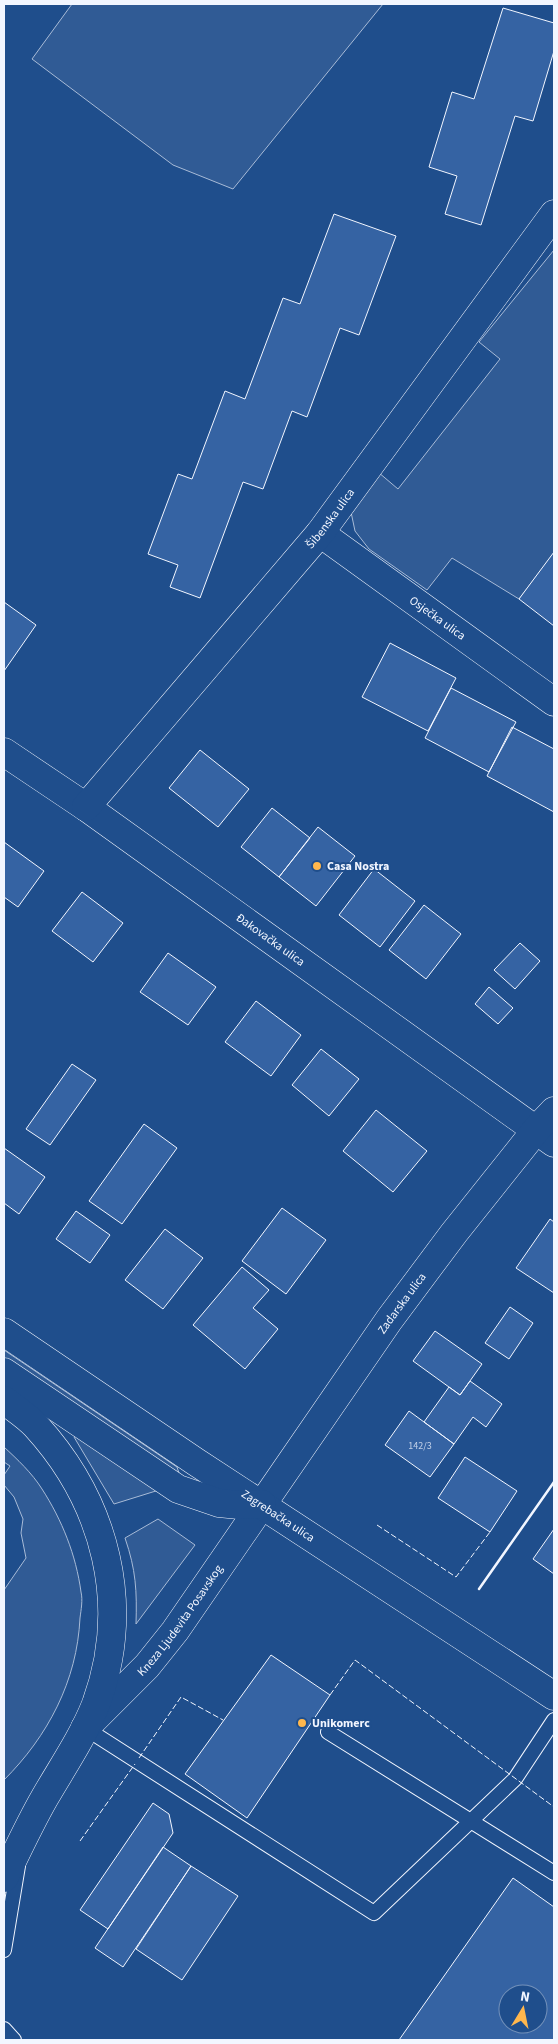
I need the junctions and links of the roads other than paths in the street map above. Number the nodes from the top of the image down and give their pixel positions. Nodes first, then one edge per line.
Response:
1 (554, 214) edge
2 (320, 533) junction
3 (554, 702) edge
4 (4, 752) edge
5 (86, 807) junction
6 (554, 1111) edge
7 (545, 1136) edge
8 (4, 1332) edge
9 (4, 1372) edge
10 (4, 1400) edge
11 (262, 1504) junction
12 (554, 1696) edge
13 (554, 1720) edge
14 (85, 1728) junction
15 (328, 1732) dead end
16 (471, 1821) junction
17 (22, 1841) junction
18 (554, 1873) edge
19 (4, 1878) edge
20 (4, 1950) edge
21 (4, 2029) edge
22 (14, 2040) edge

1 - 2 street, Šibenska ulica
2 - 3 street, Osječka ulica
2 - 5 street, Šibenska ulica
4 - 5 street, Đakovačka ulica
5 - 7 street, Đakovačka ulica
6 - 7 street, Zadarska ulica
7 - 11 street, Zadarska ulica
8 - 11 street, Zagrebačka ulica
9 - 11 street
10 - 14 street
11 - 12 street, Zagrebačka ulica
11 - 14 street, Kneza Ljudevita Posavskog
13 - 16 lane
14 - 16 lane
14 - 17 street
15 - 16 lane
16 - 18 lane
17 - 19 street
17 - 20 lane
21 - 22 lane

